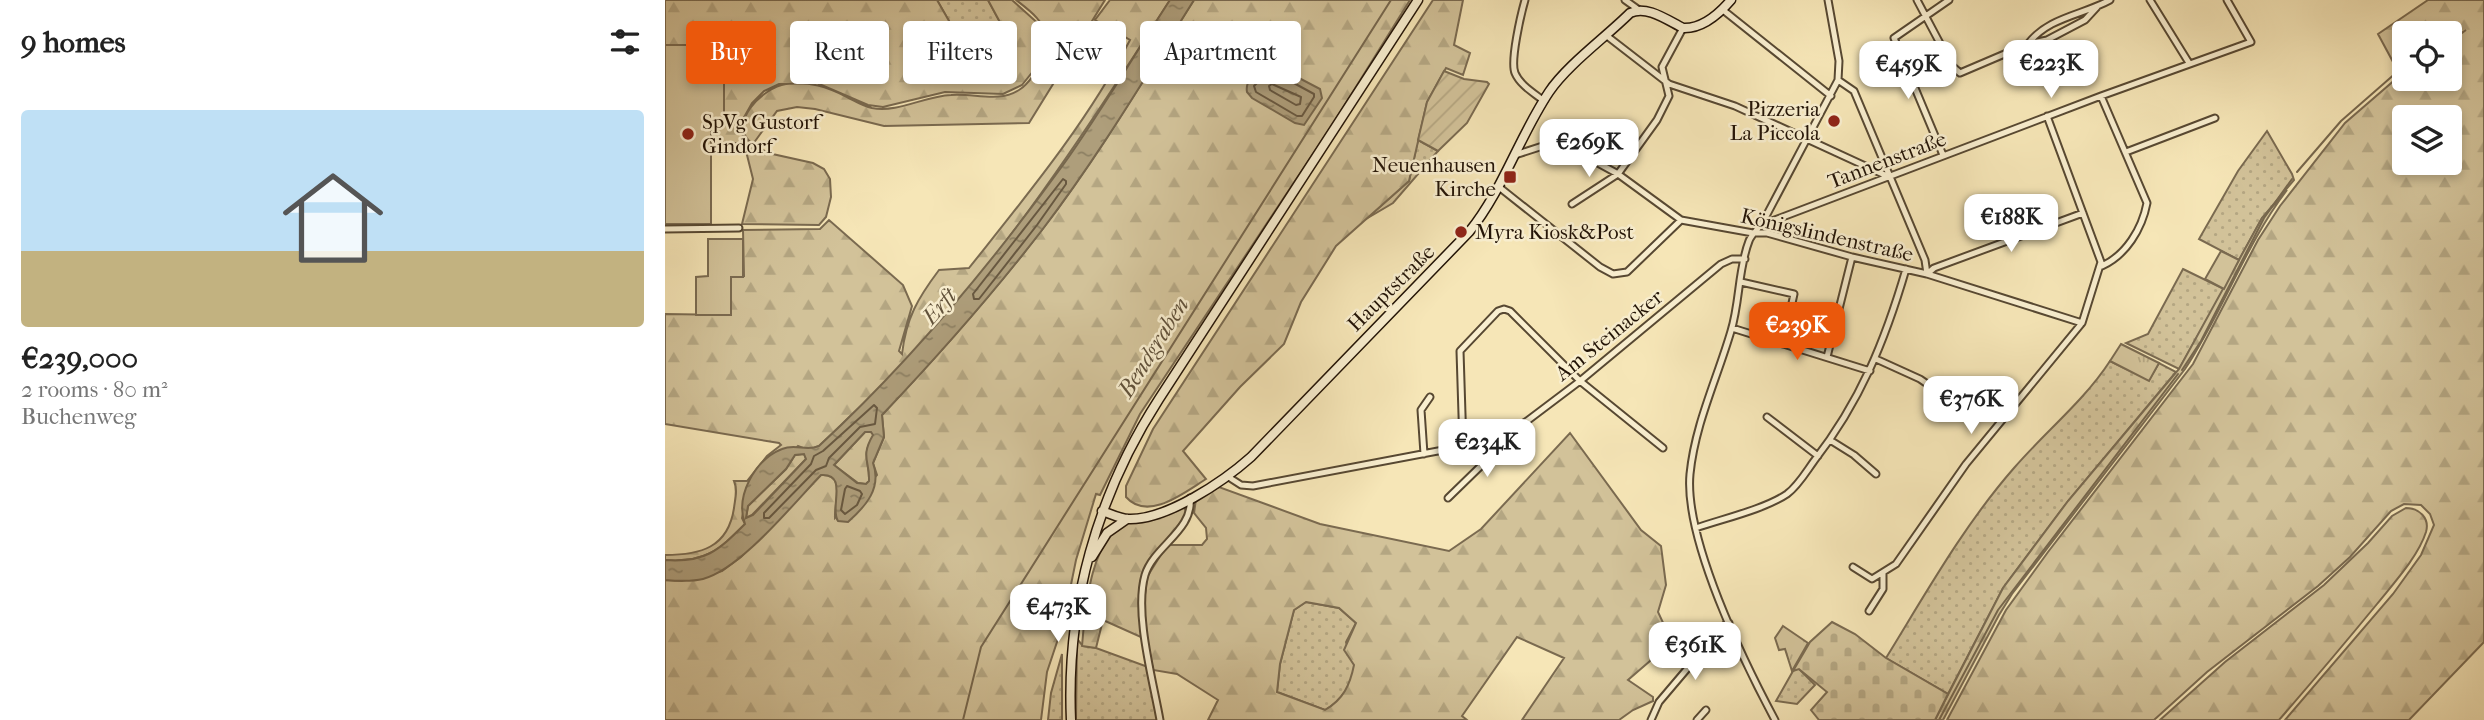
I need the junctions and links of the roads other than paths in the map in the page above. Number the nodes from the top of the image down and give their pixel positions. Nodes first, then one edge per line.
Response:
1 (1418, 0) edge
2 (1525, 0) edge
3 (1625, 0) edge
4 (1731, 0) edge
5 (1828, 0) edge
6 (1917, 0) edge
7 (1949, 0) edge
8 (2110, 0) edge
9 (2150, 0) edge
10 (2227, 0) edge
11 (2097, 7) junction
12 (1639, 10) junction
13 (1723, 10) junction
14 (1926, 15) junction
15 (1683, 28) junction
16 (1607, 36) junction
17 (2028, 44) junction
18 (2189, 63) junction
19 (1837, 80) junction
20 (1665, 82) junction
21 (1831, 96) junction
22 (2101, 96) junction
23 (1543, 101) junction
24 (2047, 116) junction
25 (2215, 118) dead end
26 (1808, 140) junction
27 (2126, 152) junction
28 (1943, 155) junction
29 (1514, 156) junction
30 (1618, 174) junction
31 (1889, 176) junction
32 (1499, 187) junction
33 (1572, 204) dead end
34 (2084, 213) junction
35 (1681, 220) junction
36 (1772, 221) dead end
37 (739, 228) dead end
38 (665, 229) edge
39 (1753, 233) junction
40 (1852, 257) junction
41 (1745, 259) junction
42 (2102, 266) junction
43 (1906, 269) junction
44 (1927, 274) junction
45 (1741, 282) junction
46 (2082, 323) junction
47 (1732, 328) junction
48 (1783, 344) junction
49 (1827, 357) junction
50 (1876, 359) junction
51 (1870, 371) junction
52 (1580, 381) junction
53 (1430, 397) dead end
54 (1952, 401) dead end
55 (1767, 417) dead end
56 (1830, 440) junction
57 (1494, 441) junction
58 (1463, 446) junction
59 (1663, 448) dead end
60 (1424, 453) junction
61 (1818, 456) junction
62 (1876, 474) dead end
63 (1227, 476) junction
64 (1191, 498) junction
65 (1448, 498) dead end
66 (1103, 511) junction
67 (1127, 519) junction
68 (1696, 528) junction
69 (1853, 567) dead end
70 (1084, 572) junction
71 (1883, 573) junction
72 (1869, 611) dead end
73 (1729, 623) junction
74 (1706, 710) dead end
75 (1071, 720) edge
76 (1160, 720) edge
77 (1651, 720) edge
78 (1697, 720) edge
79 (1775, 720) edge

1 - 66 street
2 - 23 street
3 - 12 street
4 - 13 street
5 - 19 street
6 - 14 street
7 - 14 street
8 - 11 street
9 - 18 street
10 - 18 street, Tannenstraße
11 - 17 street
11 - 17 street
12 - 15 street
12 - 16 street, Hauptstraße
13 - 15 street
13 - 21 street
14 - 17 street
14 - 28 street
15 - 20 street
16 - 20 street
16 - 23 street, Hauptstraße
18 - 22 street, Tannenstraße
19 - 21 street
19 - 31 street
20 - 26 street
20 - 30 street
21 - 26 street
22 - 24 street, Tannenstraße
22 - 27 street
23 - 29 street, Hauptstraße
24 - 28 street, Tannenstraße
24 - 34 street
25 - 27 street
26 - 31 street
26 - 39 street
27 - 42 street
28 - 31 street, Tannenstraße
29 - 30 street, Königslindenstraße
29 - 32 street, Hauptstraße
30 - 33 street
30 - 35 street, Königslindenstraße
31 - 36 street, Tannenstraße
31 - 44 street
32 - 35 street
32 - 63 street, Hauptstraße
34 - 42 street
34 - 44 street
35 - 39 street, Königslindenstraße
37 - 38 street
39 - 40 street, Königslindenstraße
39 - 41 street
40 - 43 street, Königslindenstraße
40 - 49 street
41 - 45 street
41 - 52 street, Am Steinacker
42 - 46 street
43 - 44 street, Königslindenstraße
43 - 50 street
44 - 46 street, Königslindenstraße
45 - 47 street
45 - 48 street
46 - 71 street
47 - 48 street
47 - 68 street
48 - 49 street
49 - 51 street
50 - 51 street
50 - 54 street
51 - 56 street
52 - 57 street, Am Steinacker
52 - 58 street
52 - 59 street
53 - 60 street
55 - 61 street
56 - 61 street
56 - 62 street
57 - 58 street, Am Steinacker
57 - 65 street, Am Steinacker
58 - 60 street, Am Steinacker
60 - 63 street, Am Steinacker
61 - 68 street
63 - 64 street, Hauptstraße
64 - 67 street, Hauptstraße
64 - 76 street
66 - 67 street, Hauptstraße
66 - 70 street
67 - 70 street, Hauptstraße
68 - 73 street
69 - 71 street
70 - 75 street
71 - 72 street
73 - 77 street
73 - 79 street
74 - 78 street

